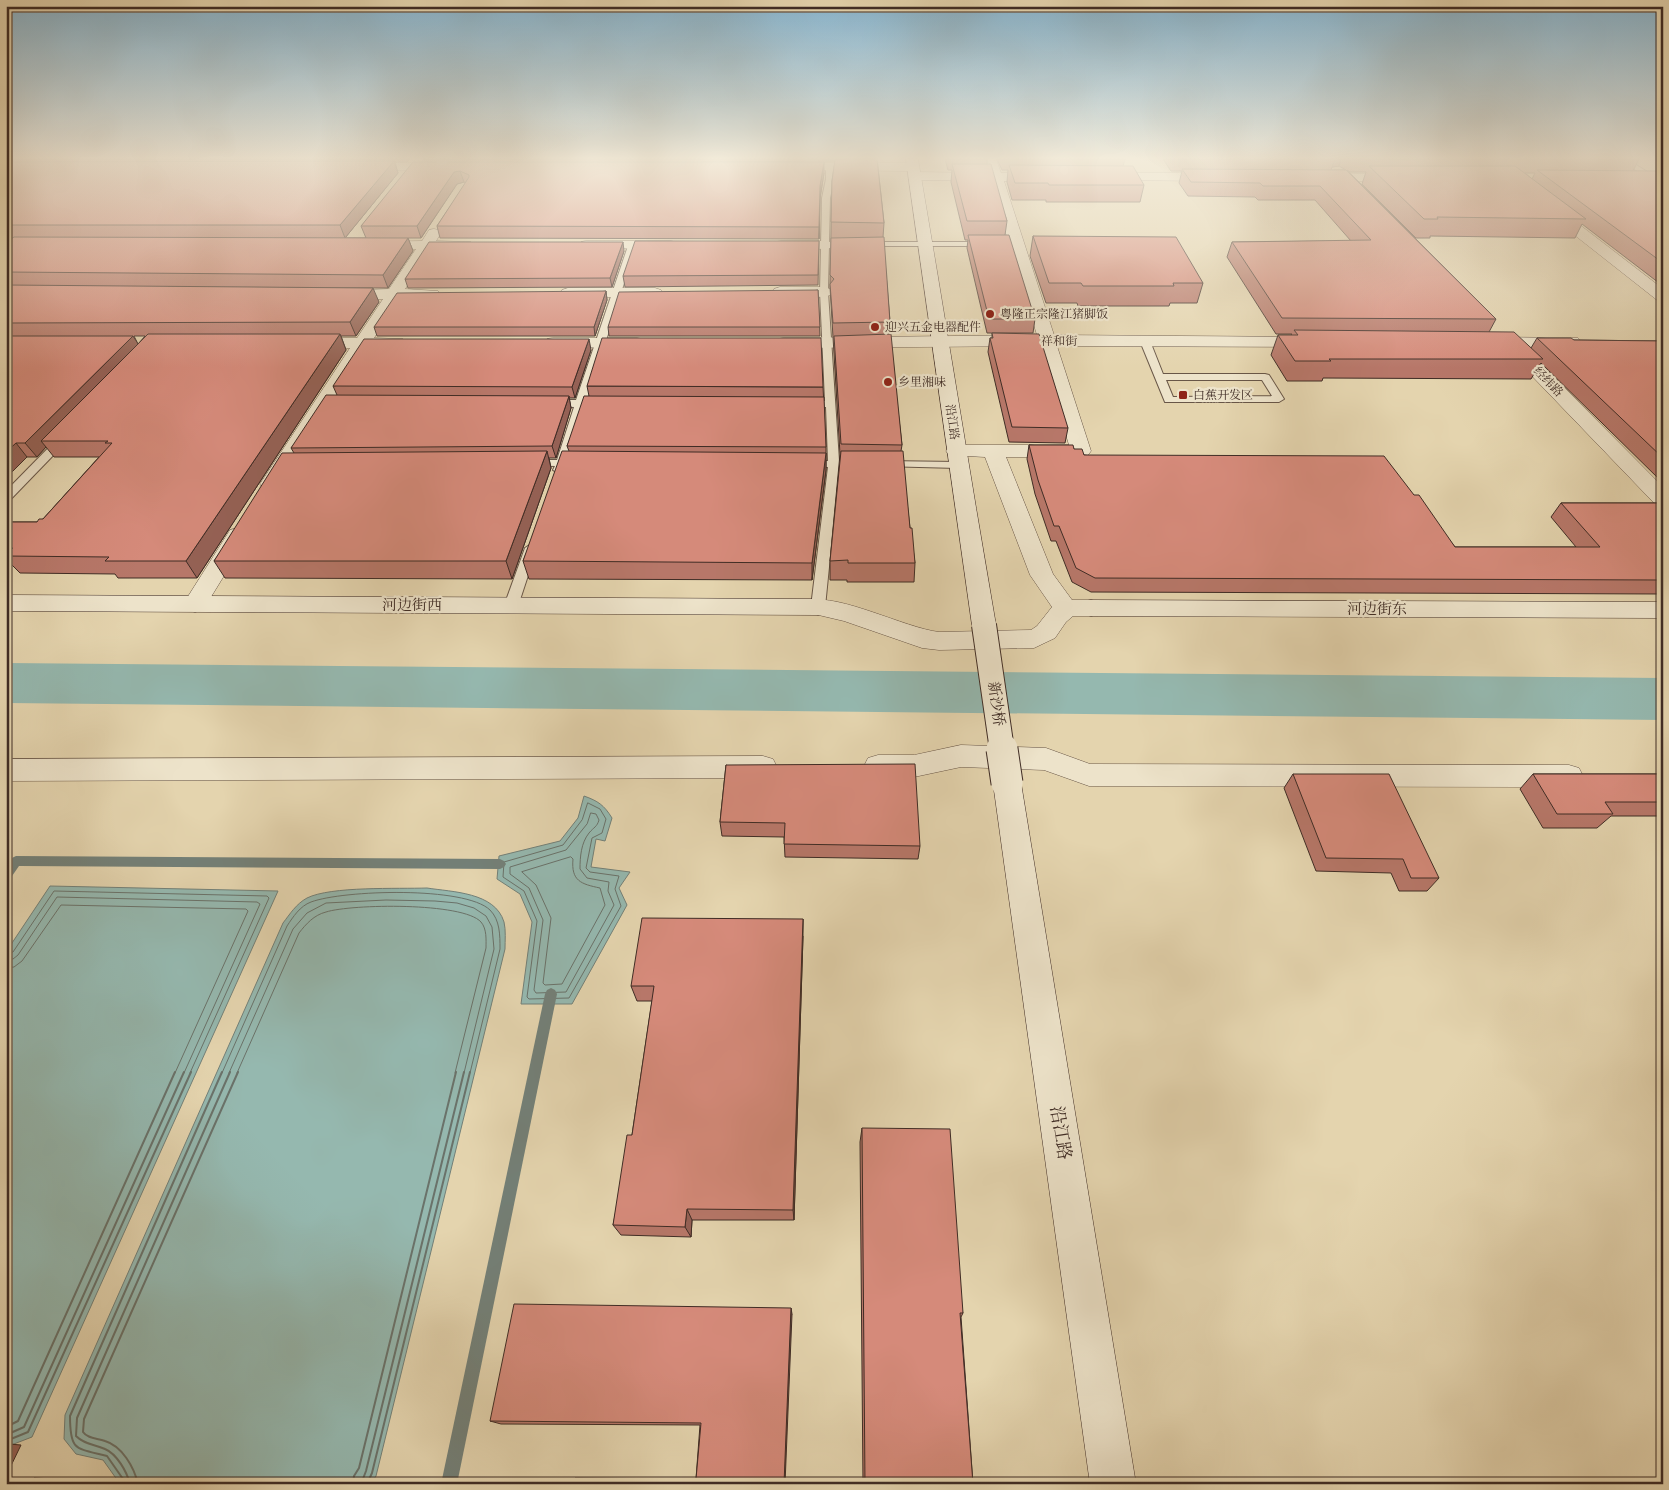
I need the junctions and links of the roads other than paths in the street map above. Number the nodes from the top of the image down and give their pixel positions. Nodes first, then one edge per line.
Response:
1 (437, 229) edge
2 (829, 229) edge
3 (923, 229) edge
4 (1008, 229) edge
5 (1574, 229) edge
6 (925, 243) junction
7 (855, 244) edge
8 (998, 244) edge
9 (360, 245) edge
10 (426, 245) junction
11 (632, 245) junction
12 (690, 245) edge
13 (767, 245) edge
14 (830, 245) junction
15 (484, 246) edge
16 (572, 246) edge
17 (765, 292) edge
18 (824, 292) junction
19 (618, 293) junction
20 (667, 293) edge
21 (326, 294) edge
22 (452, 294) edge
23 (550, 294) edge
24 (394, 295) junction
25 (1663, 297) edge
26 (1496, 328) edge
27 (941, 340) junction
28 (1046, 341) junction
29 (1145, 341) junction
30 (1332, 342) edge
31 (1470, 342) edge
32 (1509, 342) junction
33 (1586, 342) edge
34 (286, 343) edge
35 (362, 343) junction
36 (412, 343) edge
37 (540, 343) edge
38 (599, 343) junction
39 (649, 343) edge
40 (768, 343) edge
41 (828, 343) junction
42 (1159, 377) junction
43 (541, 403) edge
44 (580, 404) junction
45 (609, 404) edge
46 (792, 404) edge
47 (831, 404) junction
48 (74, 428) edge
49 (994, 451) junction
50 (957, 458) junction
51 (561, 463) junction
52 (590, 463) edge
53 (522, 464) edge
54 (795, 464) edge
55 (834, 464) junction
56 (555, 481) edge
57 (6, 498) edge
58 (262, 498) edge
59 (1663, 499) edge
60 (246, 522) edge
61 (536, 534) edge
62 (6, 603) edge
63 (195, 604) junction
64 (510, 606) junction
65 (818, 607) junction
66 (1066, 610) junction
67 (1663, 610) edge
68 (984, 625) joint
69 (854, 766) edge
70 (785, 767) edge
71 (6, 770) edge
72 (1594, 776) edge
73 (1007, 783) joint
74 (1113, 1484) edge

1 - 10 street
2 - 14 lane
3 - 6 street, 沿江路
4 - 28 street
5 - 25 street
6 - 7 lane
6 - 8 lane
6 - 27 street, 沿江路
9 - 10 street
10 - 15 street
10 - 24 street
11 - 12 street
11 - 16 street
11 - 19 lane
13 - 14 street
14 - 18 lane
17 - 18 street
18 - 41 lane
19 - 20 street
19 - 23 street
19 - 38 lane
21 - 24 street
22 - 24 street
24 - 35 street
26 - 32 street, 经纬路
27 - 28 street, 祥和街
27 - 41 street, 祥和街
27 - 50 street, 沿江路
28 - 29 street, 祥和街
28 - 49 street
29 - 30 street, 祥和街
29 - 42 lane
31 - 32 street
32 - 33 street
32 - 59 street, 经纬路
34 - 35 street
35 - 36 street
35 - 58 street
37 - 38 street
38 - 39 street
38 - 44 lane
40 - 41 street, 祥和街
41 - 47 lane
42 - 42 lane
43 - 44 lane
44 - 45 lane
44 - 51 lane
46 - 47 lane
47 - 55 lane
48 - 57 lane
49 - 50 street
49 - 66 street
50 - 55 lane
50 - 68 street, 沿江路
51 - 52 lane
51 - 53 lane
51 - 56 lane
54 - 55 lane
55 - 65 lane
60 - 63 street
61 - 64 lane
62 - 63 street, 河边街西
63 - 64 street, 河边街西
64 - 65 street, 河边街西
65 - 66 street, 河边街西
66 - 67 street, 河边街东
68 - 73 street, 新沙桥, bridge
69 - 72 street
70 - 71 street
73 - 74 street, 沿江路

